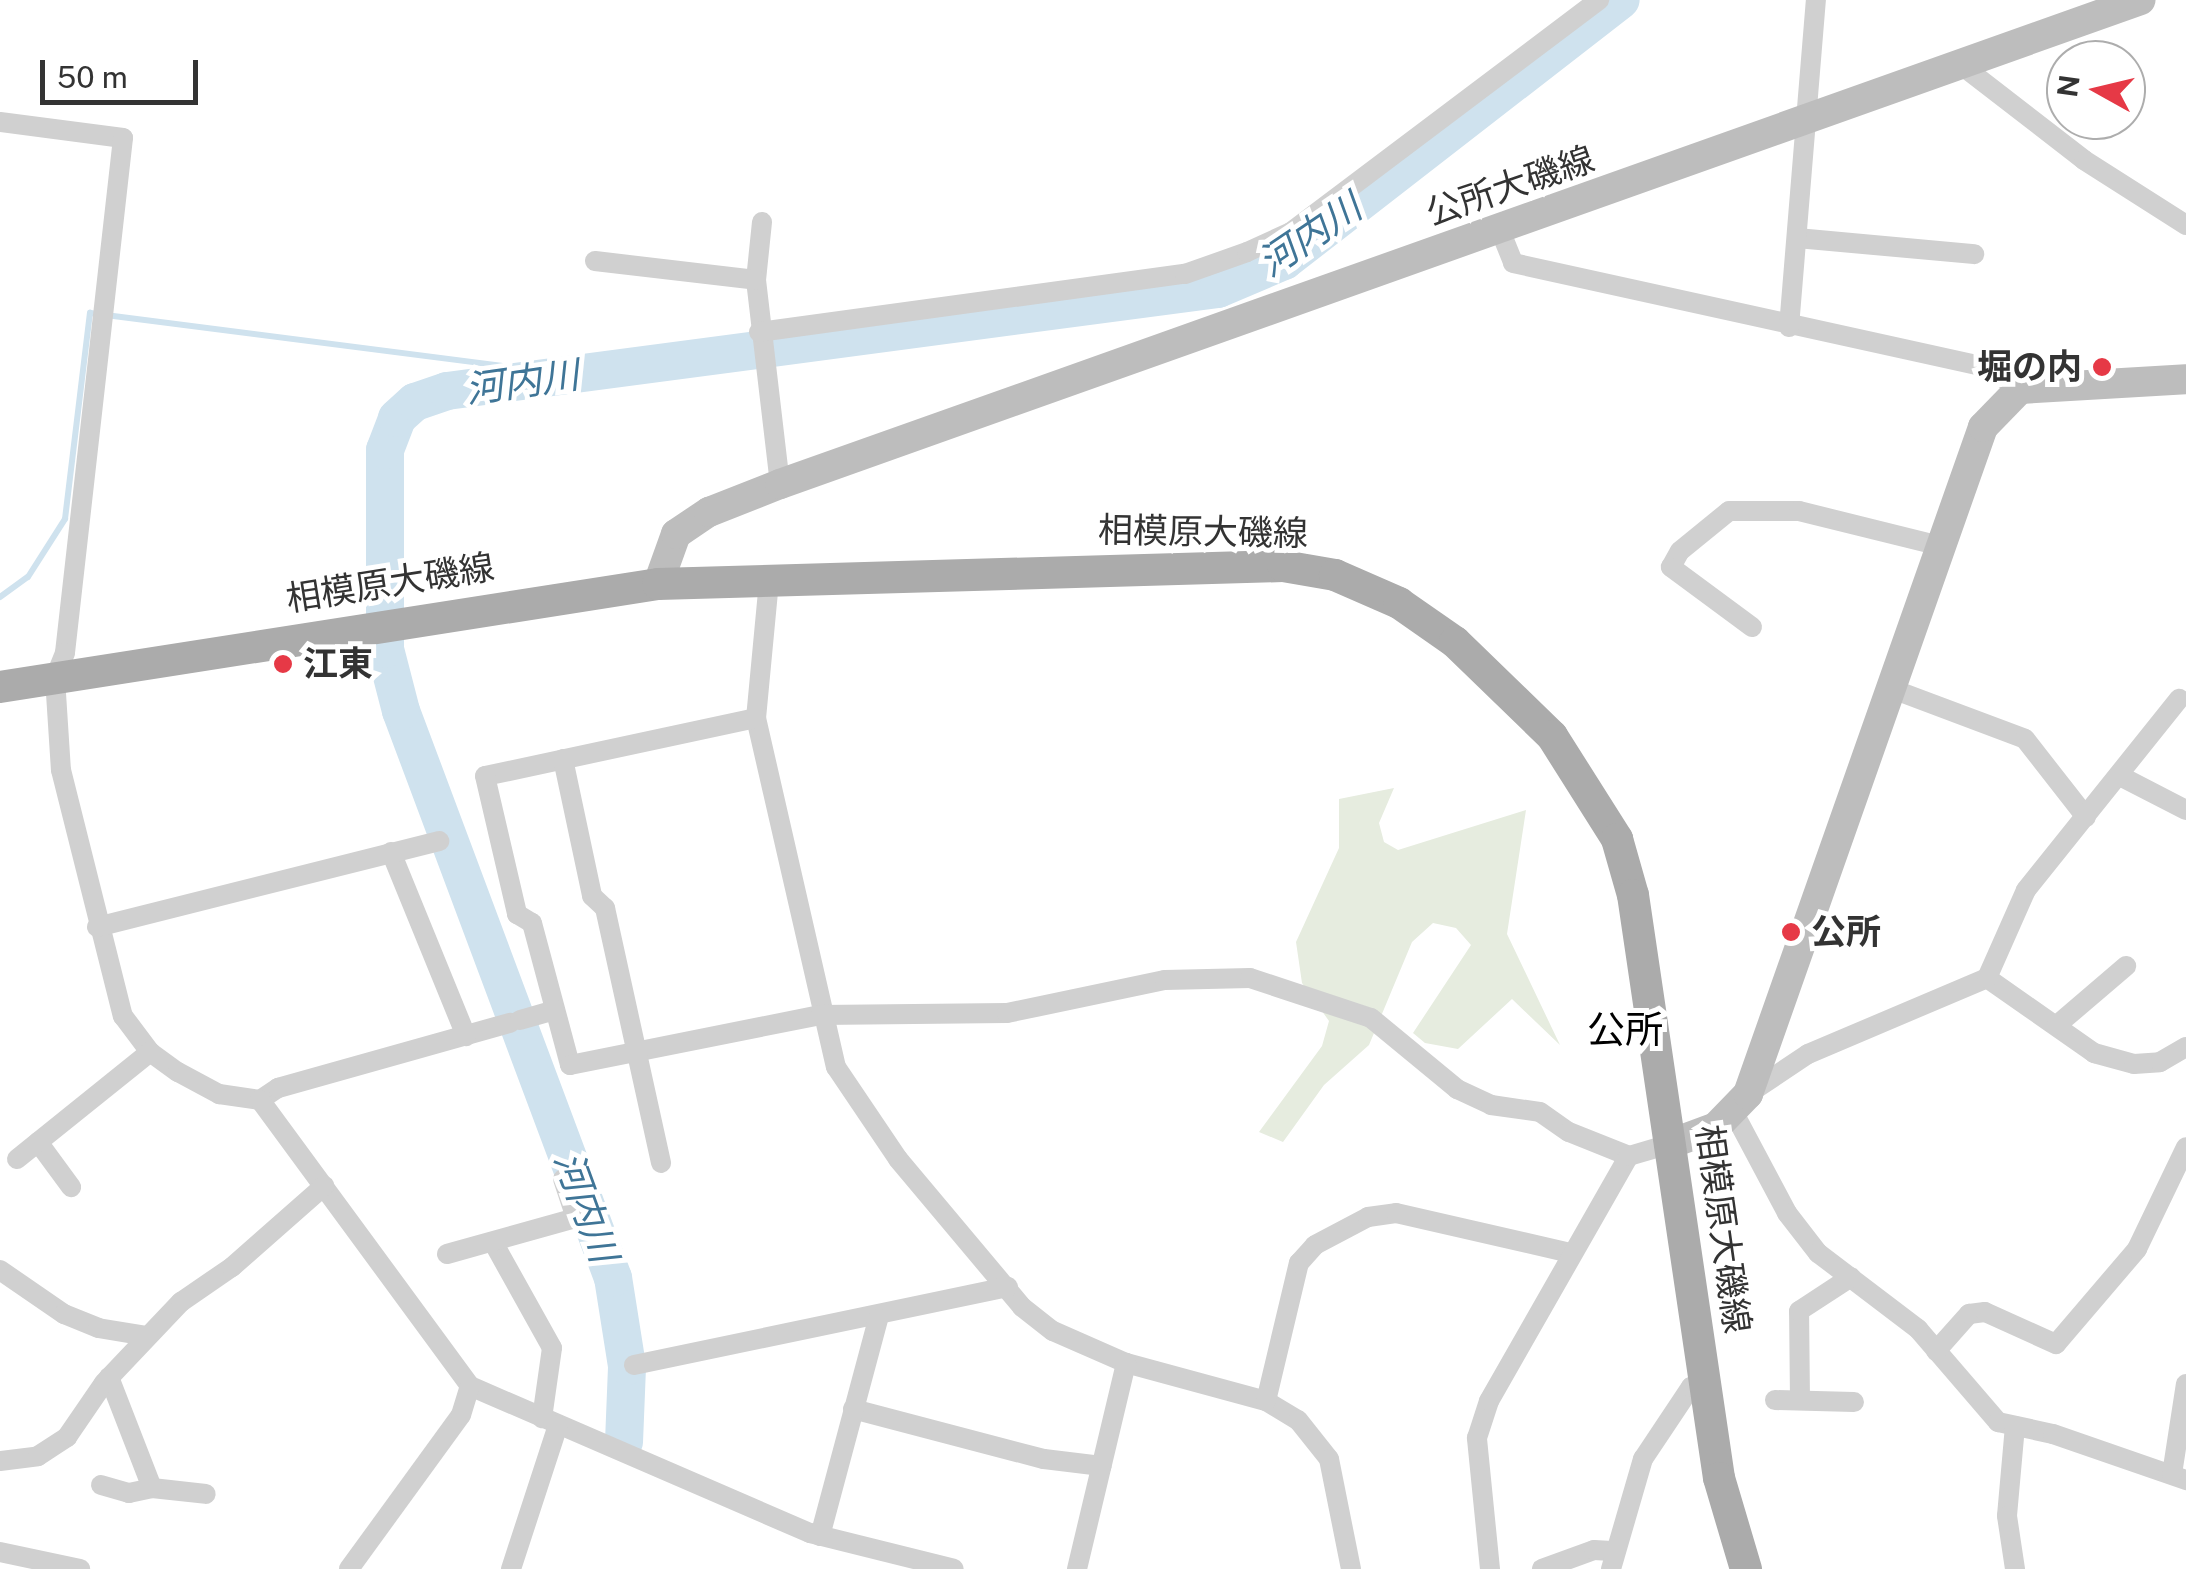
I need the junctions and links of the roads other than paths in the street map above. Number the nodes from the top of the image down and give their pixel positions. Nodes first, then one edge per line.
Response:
1 (1599, 0) edge
2 (1816, 0) edge
3 (2140, 0) edge
4 (1960, 64) junction
5 (0, 122) edge
6 (1808, 123) junction
7 (762, 222) dead end
8 (2186, 224) edge
9 (1500, 230) junction
10 (1798, 238) junction
11 (1974, 254) dead end
12 (595, 261) dead end
13 (756, 280) junction
14 (1789, 327) junction
15 (762, 342) junction
16 (2186, 379) edge
17 (2020, 389) junction
18 (780, 484) junction
19 (1936, 545) junction
20 (769, 581) junction
21 (658, 584) junction
22 (1752, 628) dead end
23 (55, 678) junction
24 (1887, 686) junction
25 (0, 687) edge
26 (2179, 699) dead end
27 (756, 718) junction
28 (563, 759) junction
29 (2120, 776) junction
30 (2186, 810) edge
31 (2086, 818) junction
32 (439, 841) dead end
33 (391, 852) junction
34 (96, 926) junction
35 (2126, 966) dead end
36 (1988, 978) junction
37 (555, 1010) junction
38 (821, 1015) junction
39 (2057, 1025) junction
40 (466, 1036) junction
41 (2186, 1047) edge
42 (636, 1051) junction
43 (150, 1052) junction
44 (260, 1100) junction
45 (1741, 1105) junction
46 (38, 1142) junction
47 (1670, 1144) junction
48 (2186, 1147) edge
49 (1630, 1156) junction
50 (17, 1159) dead end
51 (660, 1163) dead end
52 (563, 1179) dead end
53 (71, 1186) dead end
54 (324, 1186) junction
55 (493, 1242) junction
56 (1571, 1253) junction
57 (447, 1254) dead end
58 (0, 1270) edge
59 (1851, 1277) junction
60 (1008, 1288) junction
61 (878, 1319) junction
62 (147, 1336) junction
63 (1936, 1351) junction
64 (1126, 1363) junction
65 (634, 1364) dead end
66 (109, 1377) junction
67 (1704, 1383) junction
68 (2186, 1384) edge
69 (470, 1386) junction
70 (1775, 1400) dead end
71 (1800, 1400) junction
72 (1266, 1401) junction
73 (1854, 1402) dead end
74 (853, 1409) junction
75 (550, 1422) junction
76 (2015, 1426) junction
77 (0, 1461) edge
78 (1102, 1466) junction
79 (2179, 1477) edge
80 (101, 1486) dead end
81 (152, 1488) junction
82 (206, 1494) dead end
83 (820, 1536) junction
84 (1, 1557) edge
85 (1611, 1560) edge
86 (80, 1569) edge
87 (349, 1569) edge
88 (511, 1569) edge
89 (954, 1569) edge
90 (1077, 1569) edge
91 (1351, 1569) edge
92 (1490, 1569) edge
93 (1542, 1569) edge
94 (1746, 1569) edge
95 (2015, 1569) edge

1 - 15 street
2 - 6 street
3 - 4 main road, 公所大磯線
4 - 6 main road, 公所大磯線
4 - 8 street
5 - 23 street
6 - 9 main road, 公所大磯線
6 - 10 street
7 - 13 street
9 - 14 street
9 - 18 main road, 公所大磯線
10 - 11 street
10 - 14 street
12 - 13 street
13 - 15 street
14 - 17 street
15 - 18 street
16 - 17 main road
17 - 19 main road
18 - 21 main road, 公所大磯線
19 - 22 street
19 - 24 main road
20 - 21 main road, 相模原大磯線
20 - 27 street
20 - 47 main road, 相模原大磯線
21 - 23 main road, 相模原大磯線
23 - 25 main road, 相模原大磯線
23 - 34 street
24 - 31 street
24 - 45 main road
26 - 29 street
27 - 28 street
27 - 38 street
28 - 37 street
28 - 42 street
29 - 30 street
29 - 31 street
31 - 36 street
32 - 33 street
33 - 34 street
33 - 40 street
34 - 43 street
35 - 39 street
36 - 39 street
36 - 45 street
37 - 40 street
37 - 42 street
38 - 42 street
38 - 49 street
38 - 60 street
39 - 41 street
40 - 44 street
42 - 51 street
43 - 44 street
43 - 46 street
44 - 54 street
45 - 47 main road
45 - 59 street
46 - 50 street
46 - 53 street
47 - 49 street
47 - 67 main road, 相模原大磯線
48 - 63 street
49 - 56 street
52 - 55 street
54 - 62 street
54 - 69 street
55 - 57 street
55 - 75 street
56 - 72 street
56 - 92 street
58 - 62 street
59 - 63 street
59 - 71 street
60 - 61 street
60 - 64 street
61 - 65 street
61 - 74 street
62 - 66 street
63 - 76 street
64 - 72 street
64 - 78 street
66 - 77 street
66 - 81 street
67 - 85 street
67 - 94 main road, 相模原大磯線
68 - 79 street
69 - 75 street
69 - 87 street
70 - 71 street
71 - 73 street
72 - 91 street
74 - 78 street
74 - 83 street
75 - 83 street
75 - 88 street
76 - 79 street
76 - 95 street
78 - 90 street
80 - 81 street
81 - 82 street
83 - 89 street
84 - 86 street
85 - 93 street

